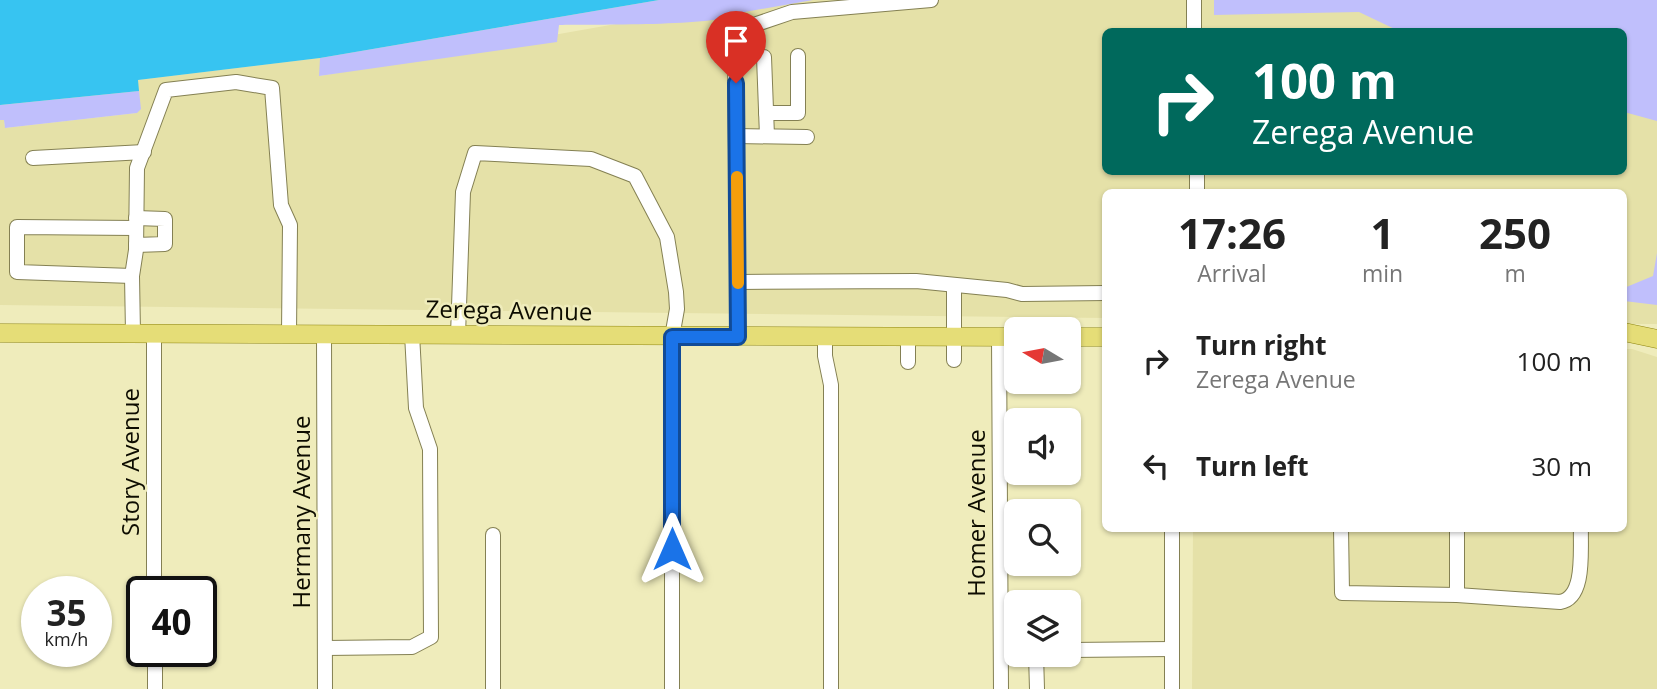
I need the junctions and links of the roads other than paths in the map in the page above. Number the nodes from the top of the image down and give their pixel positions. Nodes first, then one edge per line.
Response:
1 (931, 0) edge
2 (1194, 0) edge
3 (1194, 28) edge
4 (798, 56) dead end
5 (764, 57) dead end
6 (766, 113) junction
7 (736, 136) junction
8 (767, 136) junction
9 (807, 137) dead end
10 (144, 152) junction
11 (33, 158) dead end
12 (136, 223) junction
13 (136, 244) junction
14 (132, 276) junction
15 (738, 282) junction
16 (954, 286) junction
17 (1102, 293) edge
18 (0, 333) edge
19 (133, 333) junction
20 (154, 333) junction
21 (1627, 333) edge
22 (289, 334) junction
23 (324, 334) junction
24 (412, 334) junction
25 (458, 335) junction
26 (672, 337) junction
27 (738, 337) junction
28 (825, 337) junction
29 (908, 337) junction
30 (954, 337) junction
31 (1004, 337) edge
32 (1082, 337) edge
33 (1102, 337) edge
34 (1657, 339) edge
35 (954, 360) dead end
36 (908, 362) dead end
37 (1007, 394) edge
38 (1172, 532) edge
39 (1341, 532) edge
40 (1457, 532) edge
41 (1581, 532) edge
42 (493, 535) dead end
43 (154, 576) edge
44 (1457, 595) junction
45 (324, 648) junction
46 (1172, 649) junction
47 (1081, 650) edge
48 (155, 667) edge
49 (1037, 667) edge
50 (155, 689) edge
51 (325, 689) edge
52 (493, 689) edge
53 (672, 689) edge
54 (831, 689) edge
55 (1001, 689) edge
56 (1037, 689) edge
57 (1172, 689) edge

1 - 7 street
2 - 3 street
4 - 6 street
5 - 6 street
6 - 8 street
7 - 8 street
7 - 15 street
8 - 9 street
10 - 11 street
10 - 12 street
10 - 22 street
12 - 13 street
12 - 13 street
12 - 14 street
13 - 14 street
14 - 19 street
15 - 16 street
15 - 27 street
16 - 17 street
16 - 30 street
18 - 19 main road, Zerega Avenue
19 - 20 main road, Zerega Avenue
20 - 22 main road, Zerega Avenue
20 - 43 street, Story Avenue
21 - 34 main road
22 - 23 main road, Zerega Avenue
23 - 24 main road, Zerega Avenue
23 - 45 street, Hermany Avenue
24 - 25 main road, Zerega Avenue
24 - 45 street
25 - 26 main road, Zerega Avenue
25 - 26 street
26 - 27 main road, Zerega Avenue
26 - 53 street
27 - 28 main road, Zerega Avenue
28 - 29 main road, Zerega Avenue
28 - 54 street
29 - 30 main road, Zerega Avenue
29 - 36 street
30 - 31 main road, Zerega Avenue
30 - 35 street
32 - 33 main road
37 - 55 street, Homer Avenue
38 - 46 street
39 - 44 street
40 - 44 street
41 - 44 street
42 - 52 street
45 - 51 street, Hermany Avenue
46 - 47 street
46 - 57 street
48 - 50 street
49 - 56 street

